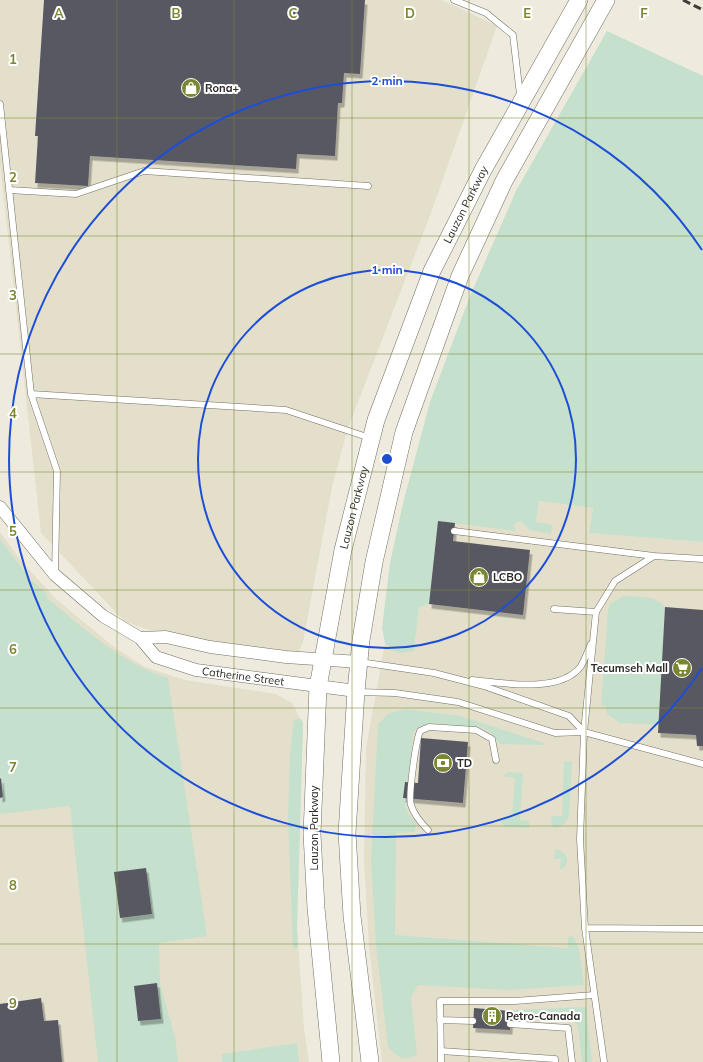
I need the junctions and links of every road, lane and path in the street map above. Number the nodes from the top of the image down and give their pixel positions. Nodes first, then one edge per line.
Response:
1 (454, 0) edge
2 (579, 0) edge
3 (606, 0) edge
4 (521, 102) junction
5 (0, 104) edge
6 (368, 186) dead end
7 (9, 190) junction
8 (31, 394) junction
9 (371, 438) junction
10 (0, 507) edge
11 (454, 530) dead end
12 (654, 556) junction
13 (703, 559) edge
14 (55, 575) junction
15 (554, 609) dead end
16 (596, 612) junction
17 (140, 638) junction
18 (593, 640) junction
19 (323, 659) junction
20 (359, 662) junction
21 (457, 679) junction
22 (318, 687) junction
23 (356, 691) junction
24 (584, 732) junction
25 (496, 760) dead end
26 (703, 764) edge
27 (428, 830) dead end
28 (585, 928) junction
29 (703, 929) edge
30 (594, 995) junction
31 (440, 1020) junction
32 (473, 1021) dead end
33 (510, 1024) dead end
34 (441, 1051) junction
35 (331, 1062) edge
36 (370, 1062) edge
37 (441, 1062) edge
38 (555, 1062) edge
39 (572, 1062) edge
40 (604, 1062) edge

1 - 4 lane
2 - 4 main road, Lauzon Parkway
3 - 20 main road
4 - 9 main road, Lauzon Parkway
5 - 7 lane
6 - 7 lane
7 - 8 lane
8 - 9 lane
8 - 14 lane
9 - 19 main road, Lauzon Parkway
10 - 14 street, Catherine Street
11 - 12 lane
12 - 13 lane
12 - 16 lane
14 - 17 street, Catherine Street
15 - 16 lane
16 - 18 lane
17 - 19 street
17 - 22 street, Catherine Street
18 - 21 lane
18 - 24 lane
19 - 20 street
19 - 22 main road, Lauzon Parkway
20 - 21 lane
20 - 23 main road
21 - 24 lane
22 - 23 street, Catherine Street
22 - 35 main road, Lauzon Parkway
23 - 24 lane
23 - 36 main road
24 - 26 lane
24 - 28 lane
25 - 27 lane
28 - 29 lane
28 - 30 lane
30 - 31 lane
30 - 40 lane
31 - 32 lane
31 - 34 lane
33 - 39 lane
34 - 37 lane
34 - 38 lane

